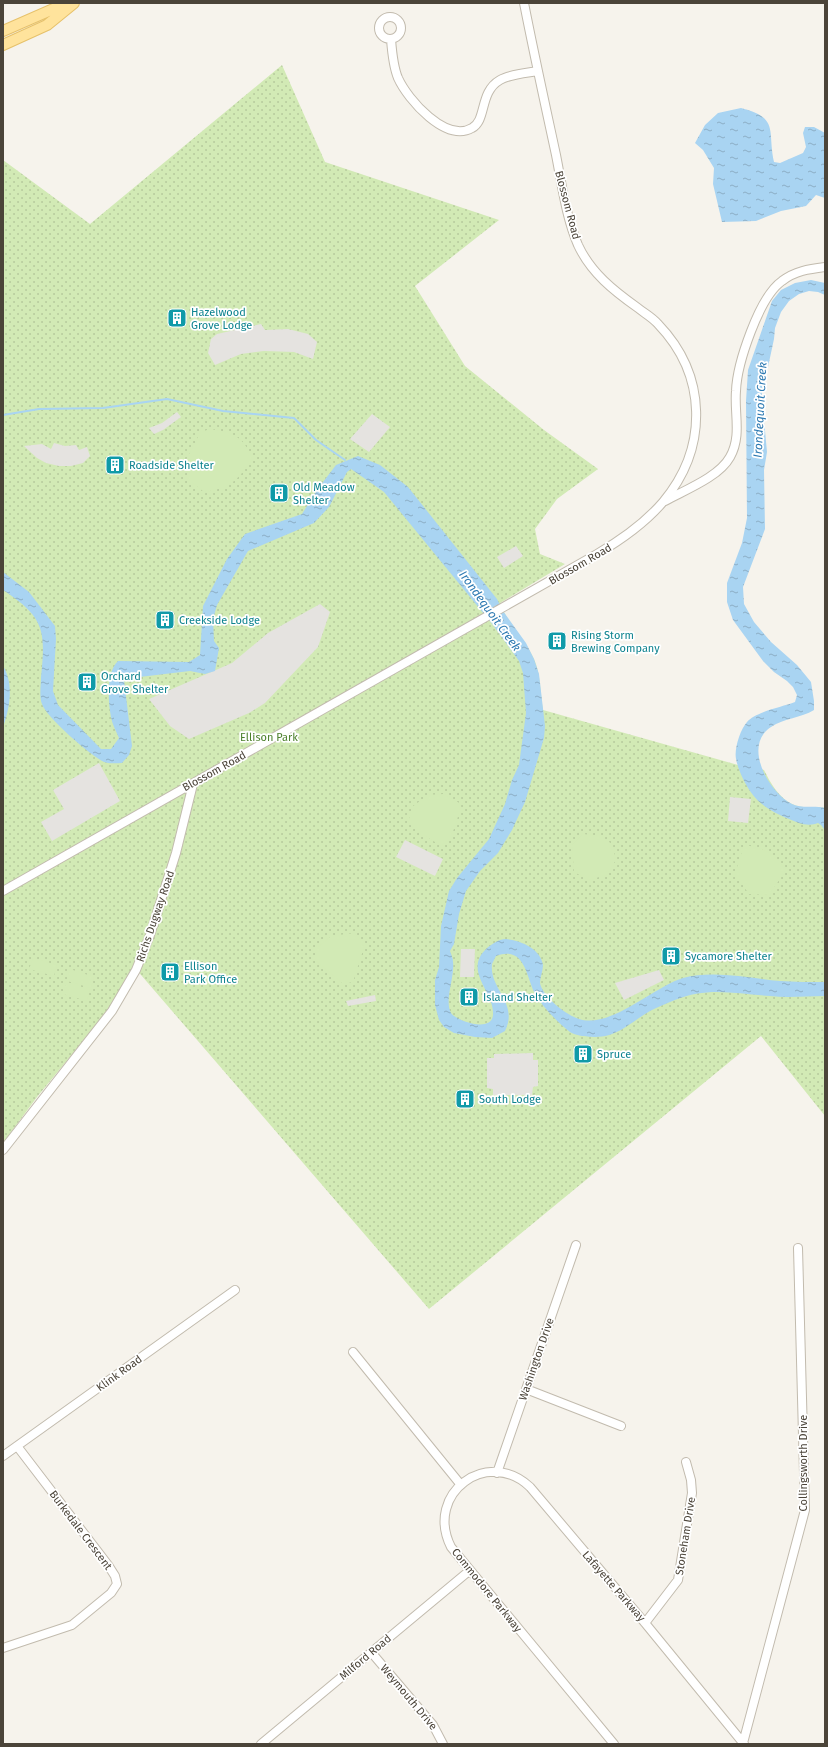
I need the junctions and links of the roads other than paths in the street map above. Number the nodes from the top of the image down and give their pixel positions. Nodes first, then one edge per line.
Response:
1 (67, 3) edge
2 (74, 3) edge
3 (524, 3) edge
4 (3, 30) edge
5 (391, 39) dead end
6 (3, 45) edge
7 (538, 71) junction
8 (825, 267) edge
9 (663, 502) junction
10 (193, 784) junction
11 (3, 891) edge
12 (3, 1150) edge
13 (576, 1245) dead end
14 (798, 1248) dead end
15 (235, 1290) dead end
16 (354, 1352) dead end
17 (526, 1389) junction
18 (620, 1426) dead end
19 (17, 1446) junction
20 (3, 1456) edge
21 (686, 1462) dead end
22 (497, 1473) junction
23 (461, 1485) junction
24 (469, 1571) junction
25 (646, 1623) junction
26 (3, 1648) edge
27 (371, 1652) junction
28 (744, 1743) edge
29 (260, 1744) edge
30 (443, 1744) edge
31 (614, 1744) edge

1 - 4 main road
2 - 6 main road
3 - 7 street, Blossom Road
5 - 7 street
7 - 9 street, Blossom Road
8 - 9 street
9 - 10 street, Blossom Road
10 - 11 street, Blossom Road
10 - 12 street, Richs Dugway Road
13 - 17 street, Washington Drive
14 - 28 street, Collingsworth Drive
15 - 19 street, Klink Road
16 - 23 street
17 - 18 street
17 - 22 street, Washington Drive
19 - 20 street, Klink Road
19 - 26 street, Burkedale Crescent
21 - 25 street, Stoneham Drive
22 - 23 street, Lafayette Parkway
22 - 25 street, Lafayette Parkway
23 - 24 street, Commodore Parkway
24 - 27 street, Milford Road
24 - 31 street, Commodore Parkway
25 - 28 street, Lafayette Parkway
27 - 29 street, Milford Road
27 - 30 street, Weymouth Drive

